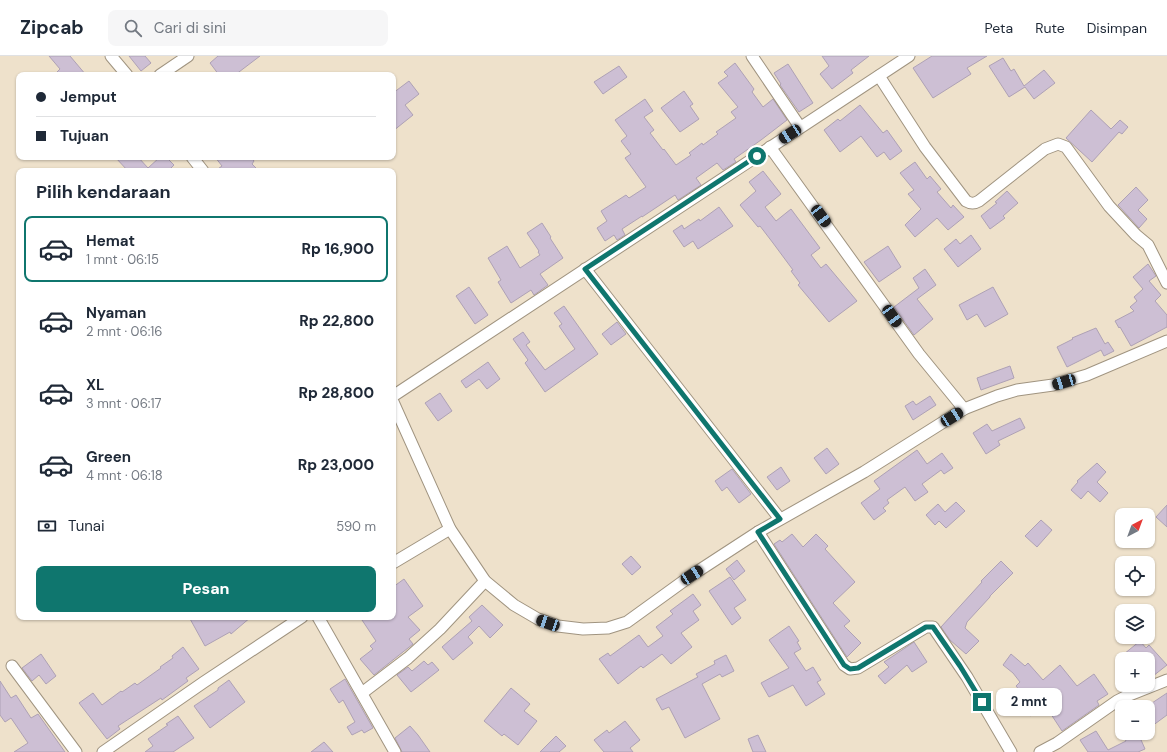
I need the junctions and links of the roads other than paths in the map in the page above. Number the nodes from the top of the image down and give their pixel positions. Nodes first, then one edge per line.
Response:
1 (111, 56) edge
2 (188, 56) edge
3 (752, 56) edge
4 (909, 56) edge
5 (124, 72) edge
6 (164, 72) edge
7 (879, 76) junction
8 (800, 127) junction
9 (770, 147) junction
10 (194, 160) edge
11 (201, 168) edge
12 (585, 269) junction
13 (1167, 283) edge
14 (1167, 341) edge
15 (396, 394) edge
16 (396, 409) edge
17 (964, 409) junction
18 (780, 519) junction
19 (450, 529) junction
20 (758, 532) junction
21 (396, 561) edge
22 (485, 581) junction
23 (297, 620) edge
24 (320, 620) edge
25 (12, 666) dead end
26 (1167, 680) edge
27 (362, 693) junction
28 (76, 752) edge
29 (103, 752) edge
30 (395, 752) edge
31 (1011, 752) edge
32 (1040, 752) edge

1 - 5 street
2 - 6 street
3 - 8 street
4 - 7 street
7 - 8 street
7 - 13 street
8 - 9 street
9 - 12 street
9 - 17 street
10 - 11 street
12 - 15 street
12 - 18 street
14 - 17 street
16 - 19 street
17 - 18 street
18 - 20 street
19 - 21 street
19 - 22 street
20 - 22 street
20 - 31 street
22 - 27 street
23 - 29 street
24 - 27 street
25 - 28 street
26 - 32 street
27 - 30 street

